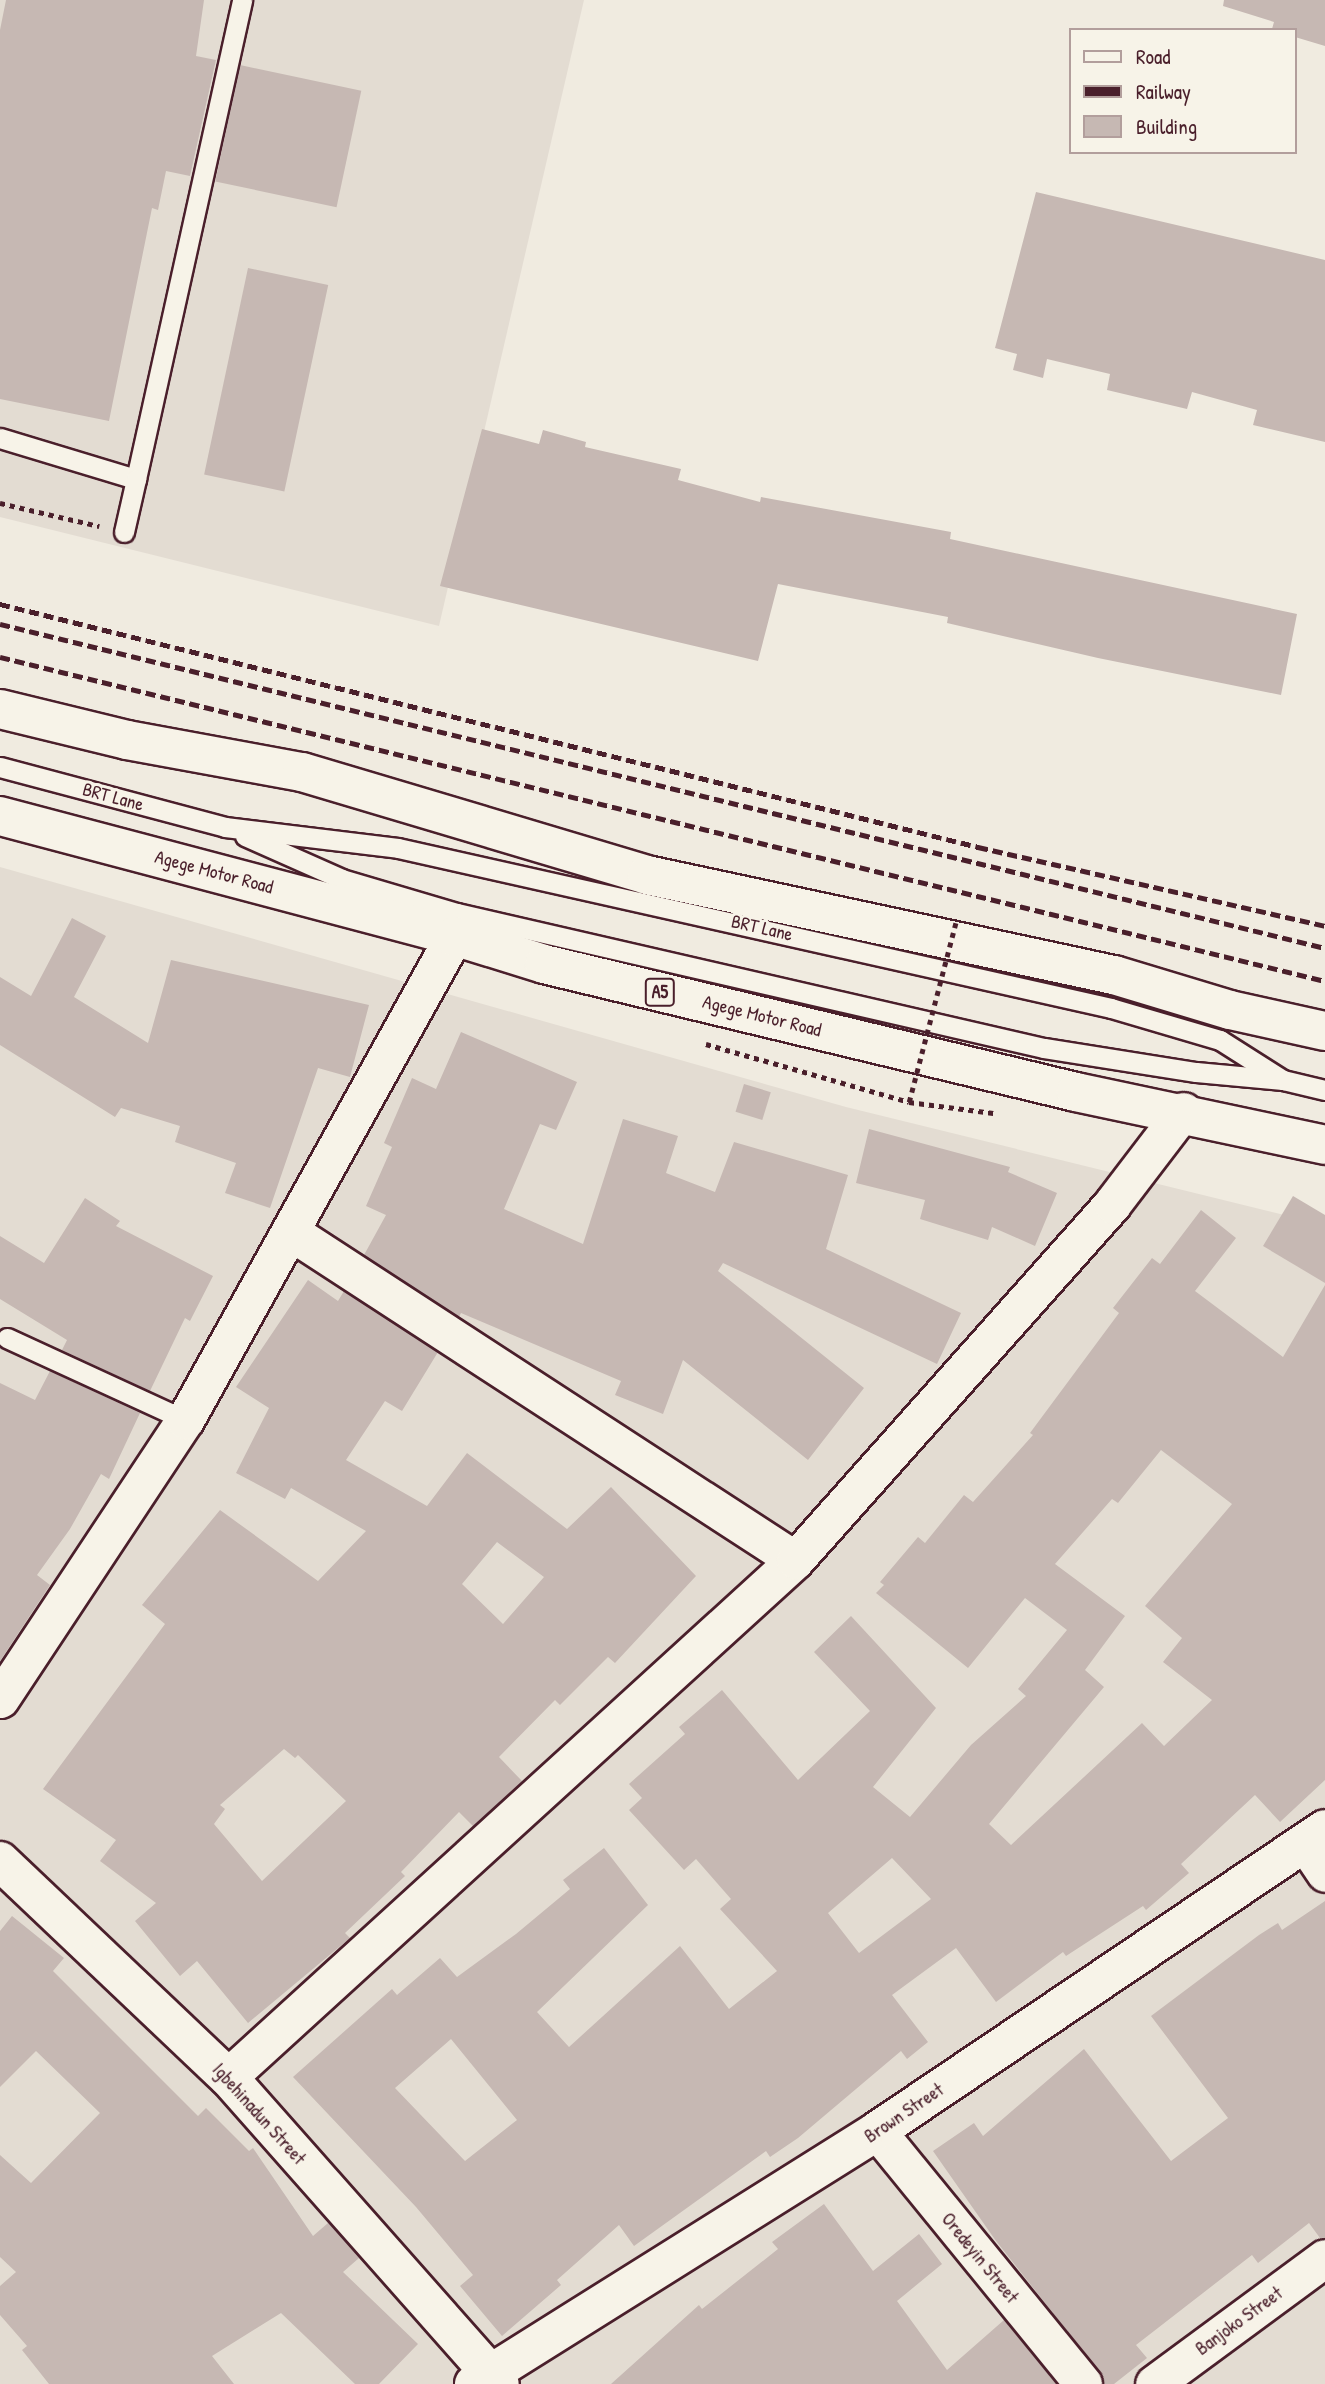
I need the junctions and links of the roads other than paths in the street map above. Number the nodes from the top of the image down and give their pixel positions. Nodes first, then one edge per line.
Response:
1 (242, 0) edge
2 (0, 438) edge
3 (136, 479) junction
4 (124, 532) road end
5 (0, 709) edge
6 (0, 767) edge
7 (0, 816) edge
8 (225, 827) junction
9 (454, 936) junction
10 (1325, 1031) edge
11 (1283, 1080) junction
12 (1325, 1090) edge
13 (1183, 1111) junction
14 (1325, 1145) edge
15 (291, 1232) junction
16 (7, 1338) dead end
17 (185, 1420) junction
18 (795, 1560) junction
19 (0, 1699) edge
20 (1318, 1848) edge
21 (0, 1861) edge
22 (228, 2077) junction
23 (877, 2131) junction
24 (1325, 2258) edge
25 (488, 2381) edge
26 (1083, 2384) edge
27 (1154, 2384) edge

1 - 3 lane
2 - 3 lane
3 - 4 lane
5 - 10 main road
6 - 8 lane, BRT Lane
7 - 9 main road, Agege Motor Road / A5
8 - 11 lane, BRT Lane
8 - 11 lane, BRT Lane
9 - 13 main road, Agege Motor Road / A5
9 - 15 street
11 - 12 lane, BRT Lane
13 - 14 main road, Agege Motor Road / A5
13 - 18 street
15 - 17 street
15 - 18 street
16 - 17 lane
17 - 19 street
18 - 22 street
20 - 23 main road, Brown Street
21 - 22 main road, Igbehinadun Street
22 - 25 main road, Igbehinadun Street
23 - 25 main road, Brown Street
23 - 26 street, Oredeyin Street
24 - 27 street, Banjoko Street

